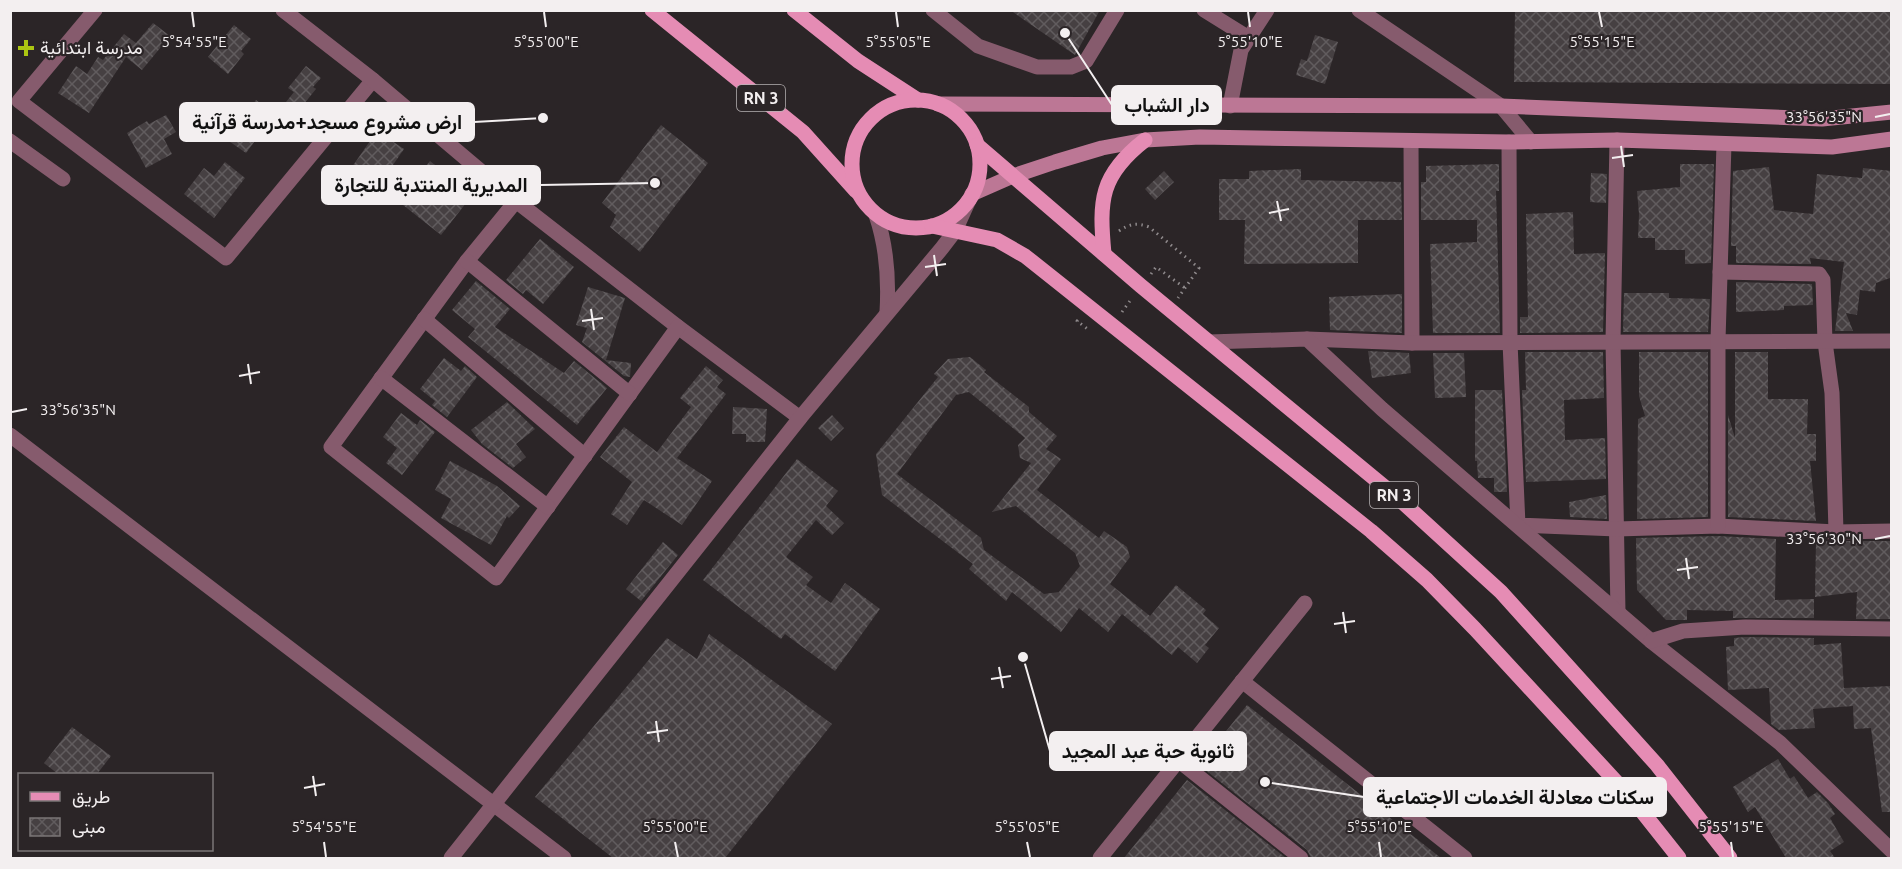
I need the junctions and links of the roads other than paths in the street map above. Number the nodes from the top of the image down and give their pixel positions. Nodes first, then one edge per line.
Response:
1 (95, 10) edge
2 (283, 10) edge
3 (652, 10) edge
4 (794, 10) edge
5 (933, 10) edge
6 (1117, 10) edge
7 (1204, 10) edge
8 (1267, 10) edge
9 (1359, 10) edge
10 (1249, 38) junction
11 (373, 80) junction
12 (918, 100) junction
13 (938, 104) junction
14 (1230, 106) junction
15 (1501, 106) junction
16 (1892, 112) edge
17 (1145, 140) junction
18 (1617, 140) junction
19 (10, 141) edge
20 (1412, 141) junction
21 (1889, 141) edge
22 (1509, 142) junction
23 (1531, 142) junction
24 (1724, 144) junction
25 (977, 145) junction
26 (1013, 176) junction
27 (63, 179) dead end
28 (860, 196) junction
29 (971, 197) junction
30 (516, 201) junction
31 (876, 214) junction
32 (932, 226) junction
33 (955, 231) junction
34 (1103, 248) junction
35 (466, 261) junction
36 (1720, 272) junction
37 (887, 312) junction
38 (424, 319) junction
39 (678, 327) junction
40 (1307, 339) junction
41 (1718, 340) junction
42 (1613, 341) junction
43 (1892, 341) edge
44 (1209, 342) junction
45 (1510, 342) junction
46 (1825, 342) junction
47 (1412, 343) junction
48 (381, 378) junction
49 (630, 394) junction
50 (800, 418) junction
51 (10, 435) edge
52 (585, 456) junction
53 (548, 507) junction
54 (1518, 525) junction
55 (1718, 525) junction
56 (1617, 529) junction
57 (1892, 531) edge
58 (1836, 532) junction
59 (1305, 603) dead end
60 (1618, 612) junction
61 (1892, 629) edge
62 (1651, 641) junction
63 (1242, 681) junction
64 (1179, 760) junction
65 (494, 804) junction
66 (1892, 851) edge
67 (451, 858) edge
68 (564, 858) edge
69 (1100, 858) edge
70 (1301, 858) edge
71 (1465, 858) edge
72 (1678, 858) edge
73 (1730, 858) edge

1 - 11 street
2 - 11 street
3 - 28 main road, RN 3
4 - 12 main road
5 - 6 street
7 - 10 street
8 - 10 street
9 - 15 street
10 - 14 street
11 - 30 street
12 - 13 main road
12 - 28 main road
13 - 14 main road
13 - 25 main road
14 - 15 main road
15 - 16 main road
15 - 23 street
17 - 20 main road
17 - 26 main road
17 - 34 main road
18 - 23 main road
18 - 24 main road
18 - 42 street
19 - 27 street
20 - 22 main road
20 - 47 street
21 - 24 main road
22 - 23 main road
22 - 45 street
24 - 36 street
25 - 26 main road, RN 3
25 - 29 main road
26 - 29 main road
26 - 34 main road, RN 3
28 - 31 main road
29 - 32 main road
29 - 33 street
30 - 35 street
30 - 39 street
31 - 32 main road
31 - 37 street
32 - 33 main road, RN 3
33 - 37 street
33 - 72 main road, RN 3
34 - 44 main road, RN 3
35 - 38 street
35 - 49 street
36 - 41 street
36 - 46 street
37 - 50 street
38 - 48 street
38 - 52 street
39 - 49 street
39 - 50 street
40 - 44 street
40 - 47 street
40 - 54 street
41 - 42 street
41 - 46 street
41 - 55 street
42 - 45 street
42 - 56 street
43 - 46 street
44 - 73 main road, RN 3
45 - 47 street
45 - 54 street
46 - 58 street
48 - 53 street
48 - 53 street
49 - 52 street
50 - 65 street
51 - 65 street
52 - 53 street
54 - 56 street
54 - 60 street
55 - 56 street
55 - 58 street
56 - 60 street
57 - 58 street
59 - 63 street
60 - 62 street
61 - 62 street
62 - 66 street
63 - 64 street
63 - 71 street
64 - 69 street
64 - 70 street
65 - 67 street
65 - 68 street

